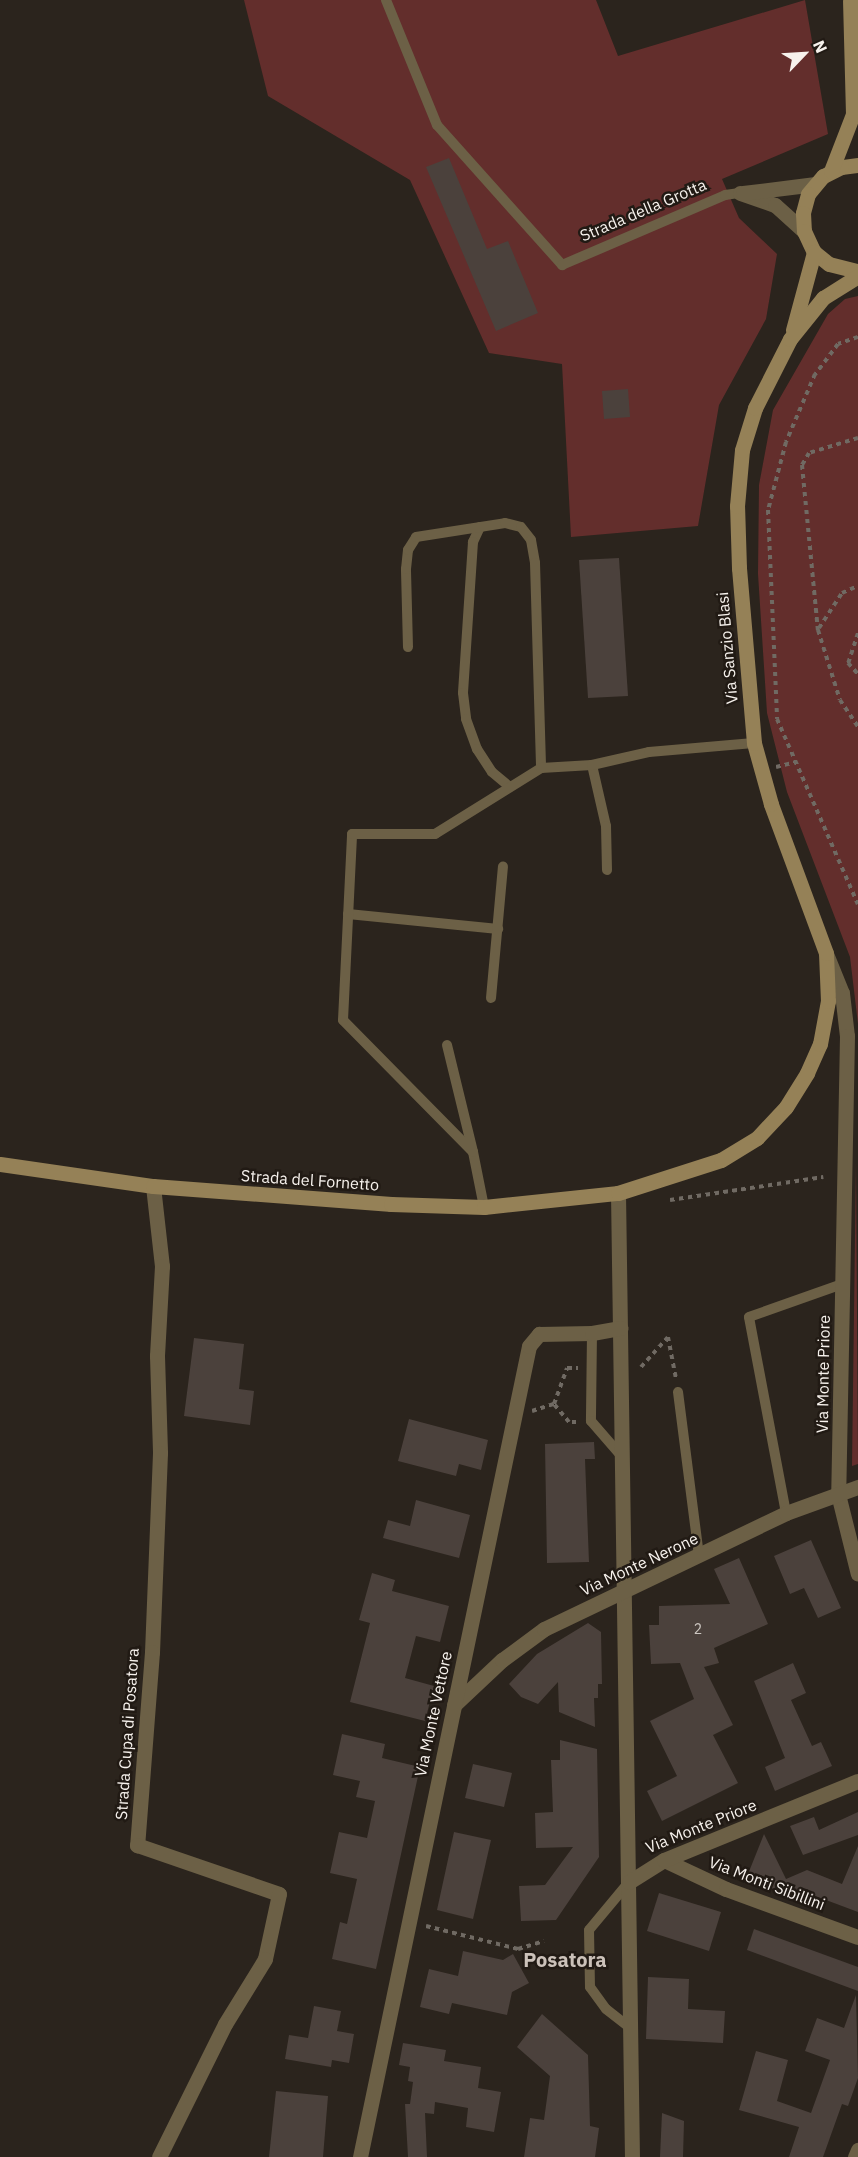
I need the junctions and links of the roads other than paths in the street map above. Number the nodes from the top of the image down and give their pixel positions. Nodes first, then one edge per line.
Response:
1 (386, 0) edge
2 (852, 5) edge
3 (858, 165) edge
4 (831, 171) junction
5 (815, 184) junction
6 (740, 193) junction
7 (804, 231) junction
8 (814, 252) junction
9 (858, 274) edge
10 (790, 339) junction
11 (480, 527) junction
12 (408, 647) dead end
13 (754, 743) junction
14 (592, 765) junction
15 (541, 768) junction
16 (510, 787) junction
17 (503, 867) dead end
18 (608, 870) dead end
19 (348, 914) junction
20 (498, 929) junction
21 (826, 953) junction
22 (491, 998) dead end
23 (447, 1046) dead end
24 (473, 1152) junction
25 (0, 1164) edge
26 (844, 1173) joint
27 (153, 1186) junction
28 (618, 1192) junction
29 (484, 1207) junction
30 (842, 1284) junction
31 (621, 1328) junction
32 (592, 1333) junction
33 (678, 1392) road end
34 (623, 1458) junction
35 (858, 1486) edge
36 (838, 1494) junction
37 (786, 1513) junction
38 (699, 1556) junction
39 (858, 1574) edge
40 (625, 1590) junction
41 (454, 1706) junction
42 (858, 1781) edge
43 (664, 1860) junction
44 (629, 1882) junction
45 (858, 1937) edge
46 (629, 2028) junction
47 (858, 2150) edge
48 (159, 2157) edge
49 (360, 2157) edge
50 (632, 2157) edge
51 (855, 2157) edge

1 - 6 lane, Strada della Grotta
2 - 4 street
3 - 4 street
4 - 5 street
5 - 6 street, Strada della Grotta
5 - 7 street
6 - 7 street
7 - 8 street
8 - 9 street
8 - 10 street, Via Sanzio Blasi
9 - 10 street, Via Sanzio Blasi
10 - 13 street, Via Sanzio Blasi
11 - 12 lane
11 - 15 lane
11 - 16 lane
13 - 14 lane
13 - 21 street, Via Sanzio Blasi
14 - 15 lane
14 - 18 lane
15 - 16 lane
16 - 19 lane
17 - 20 lane
19 - 20 lane
19 - 24 lane
20 - 22 lane
21 - 26 street, Via Sanzio Blasi
21 - 28 street, Via Sanzio Blasi
23 - 24 lane
24 - 29 lane
25 - 27 street, Strada del Fornetto
26 - 30 street, Via Monte Priore
27 - 29 street, Strada del Fornetto
27 - 48 street, Strada Cupa di Posatora
28 - 29 street, Strada del Fornetto
28 - 31 street
30 - 36 street, Via Monte Priore
30 - 37 lane
31 - 32 street, Via Monte Vettore
31 - 34 street
32 - 34 lane
32 - 41 street, Via Monte Vettore
33 - 38 lane
34 - 40 street
35 - 36 street, Via Monte Nerone
36 - 37 street, Via Monte Nerone
36 - 39 street, Via Monte Priore
37 - 38 street, Via Monte Nerone
38 - 40 street, Via Monte Nerone
40 - 41 street, Via Monte Nerone
40 - 44 street
41 - 49 street, Via Monte Vettore
42 - 43 street, Via Monte Priore
43 - 44 street, Via Monte Priore
43 - 45 street, Via Monti Sibillini
44 - 46 street
44 - 46 lane
46 - 50 street
47 - 51 street

